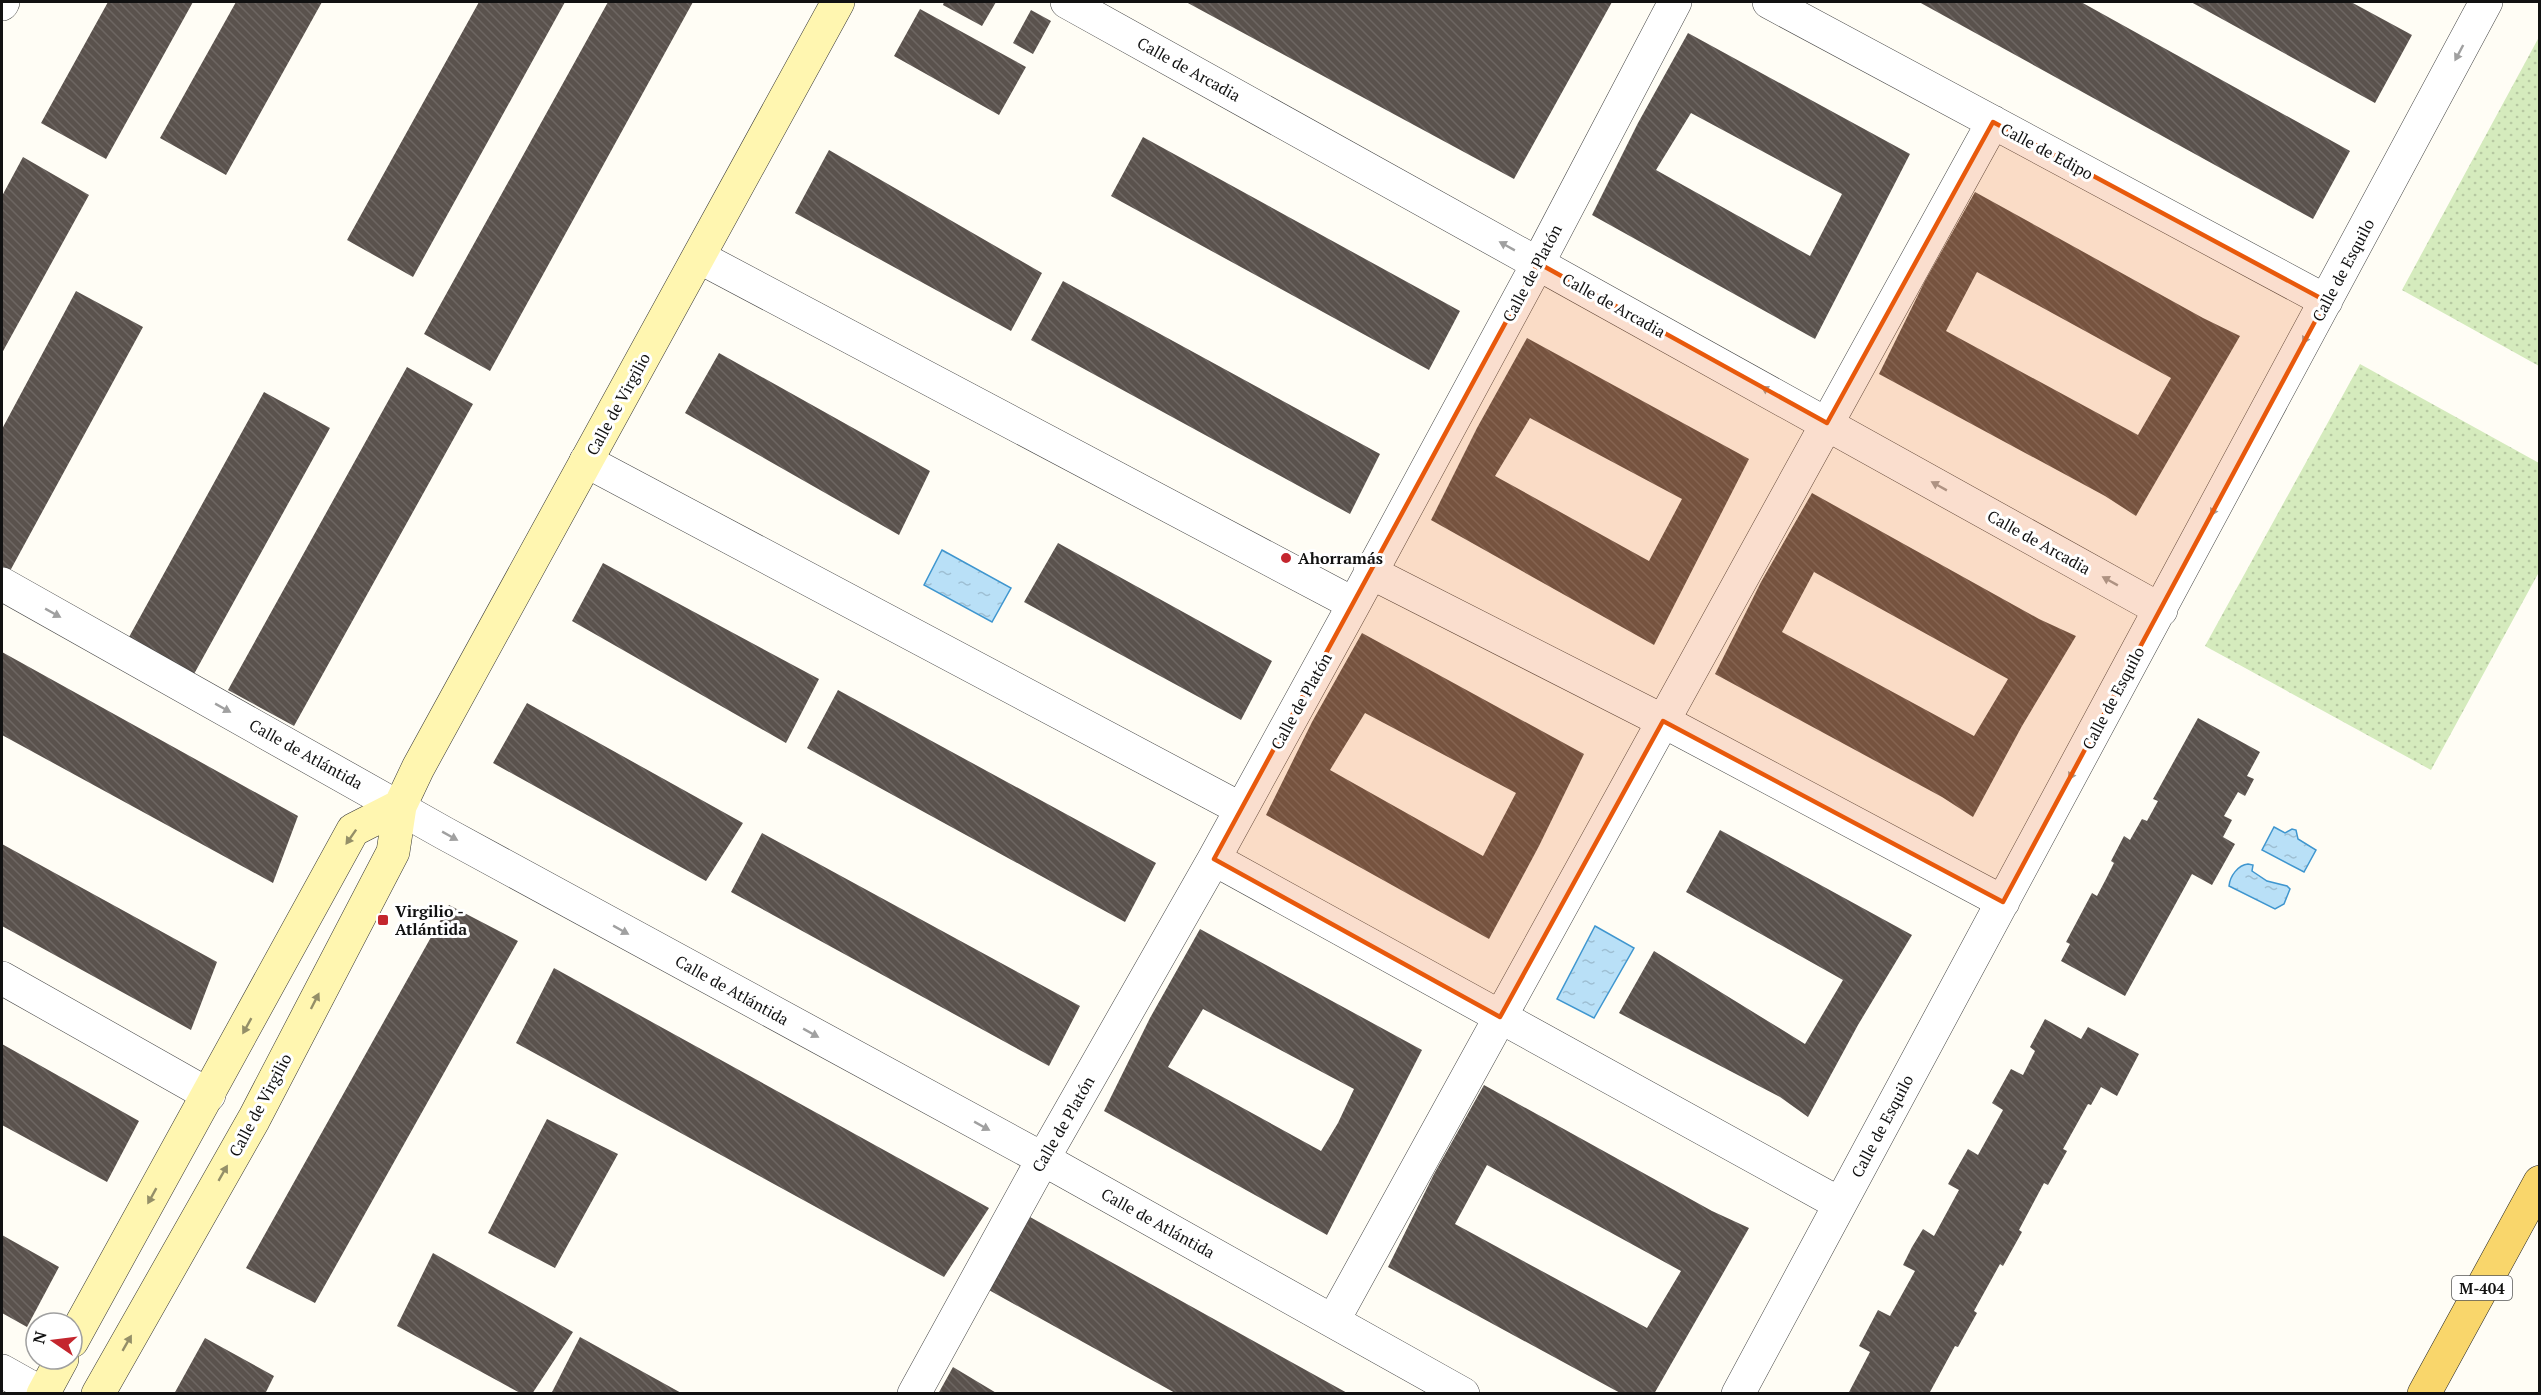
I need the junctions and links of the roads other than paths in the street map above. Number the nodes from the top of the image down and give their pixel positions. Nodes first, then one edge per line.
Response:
1 (838, 2) edge
2 (1067, 2) edge
3 (1676, 2) edge
4 (1769, 2) edge
5 (2486, 2) edge
6 (1993, 122) junction
7 (699, 257) junction
8 (1538, 264) junction
9 (2326, 301) junction
10 (1827, 423) junction
11 (586, 461) junction
12 (1370, 572) junction
13 (2, 584) edge
14 (1354, 604) junction
15 (2161, 610) junction
16 (1663, 721) junction
17 (400, 806) junction
18 (1241, 809) junction
19 (1214, 859) junction
20 (2003, 902) junction
21 (2, 978) edge
22 (1500, 1017) junction
23 (209, 1095) junction
24 (1043, 1159) junction
25 (2540, 1182) edge
26 (1840, 1204) junction
27 (84, 1319) edge
28 (1333, 1321) junction
29 (2, 1371) edge
30 (55, 1371) edge
31 (43, 1394) edge
32 (98, 1394) edge
33 (914, 1394) edge
34 (1463, 1394) edge
35 (1738, 1394) edge
36 (2424, 1394) edge

1 - 7 street, Calle de Virgilio
8 -> 2 street, Calle de Arcadia
3 - 8 street, Calle de Platón
4 - 6 street, Calle de Edipo
5 -> 9 street, Calle de Esquilo
6 - 9 street, Calle de Edipo
6 - 10 street
7 - 11 street, Calle de Virgilio
7 - 14 street
10 -> 8 street, Calle de Arcadia
8 - 12 street, Calle de Platón
9 -> 15 street, Calle de Esquilo
15 -> 10 street, Calle de Arcadia
10 - 16 street
11 - 17 street, Calle de Virgilio
11 - 18 street
12 - 14 street, Calle de Platón
12 - 16 street
13 -> 17 street, Calle de Atlántida
14 - 18 street, Calle de Platón
15 -> 20 street, Calle de Esquilo
16 - 20 street
16 - 22 street
17 -> 23 street
17 -> 24 street, Calle de Atlántida
32 -> 17 street, Calle de Virgilio
18 - 19 street, Calle de Platón
19 - 22 street
19 - 24 street, Calle de Platón
20 - 26 street, Calle de Esquilo
21 - 23 street
22 - 26 street
22 - 28 street
23 -> 27 street
24 - 28 street, Calle de Atlántida
24 - 33 street, Calle de Platón
25 - 36 main road, M-404
26 - 35 street, Calle de Esquilo
28 - 34 street, Calle de Atlántida
29 - 31 street
30 - 31 street

